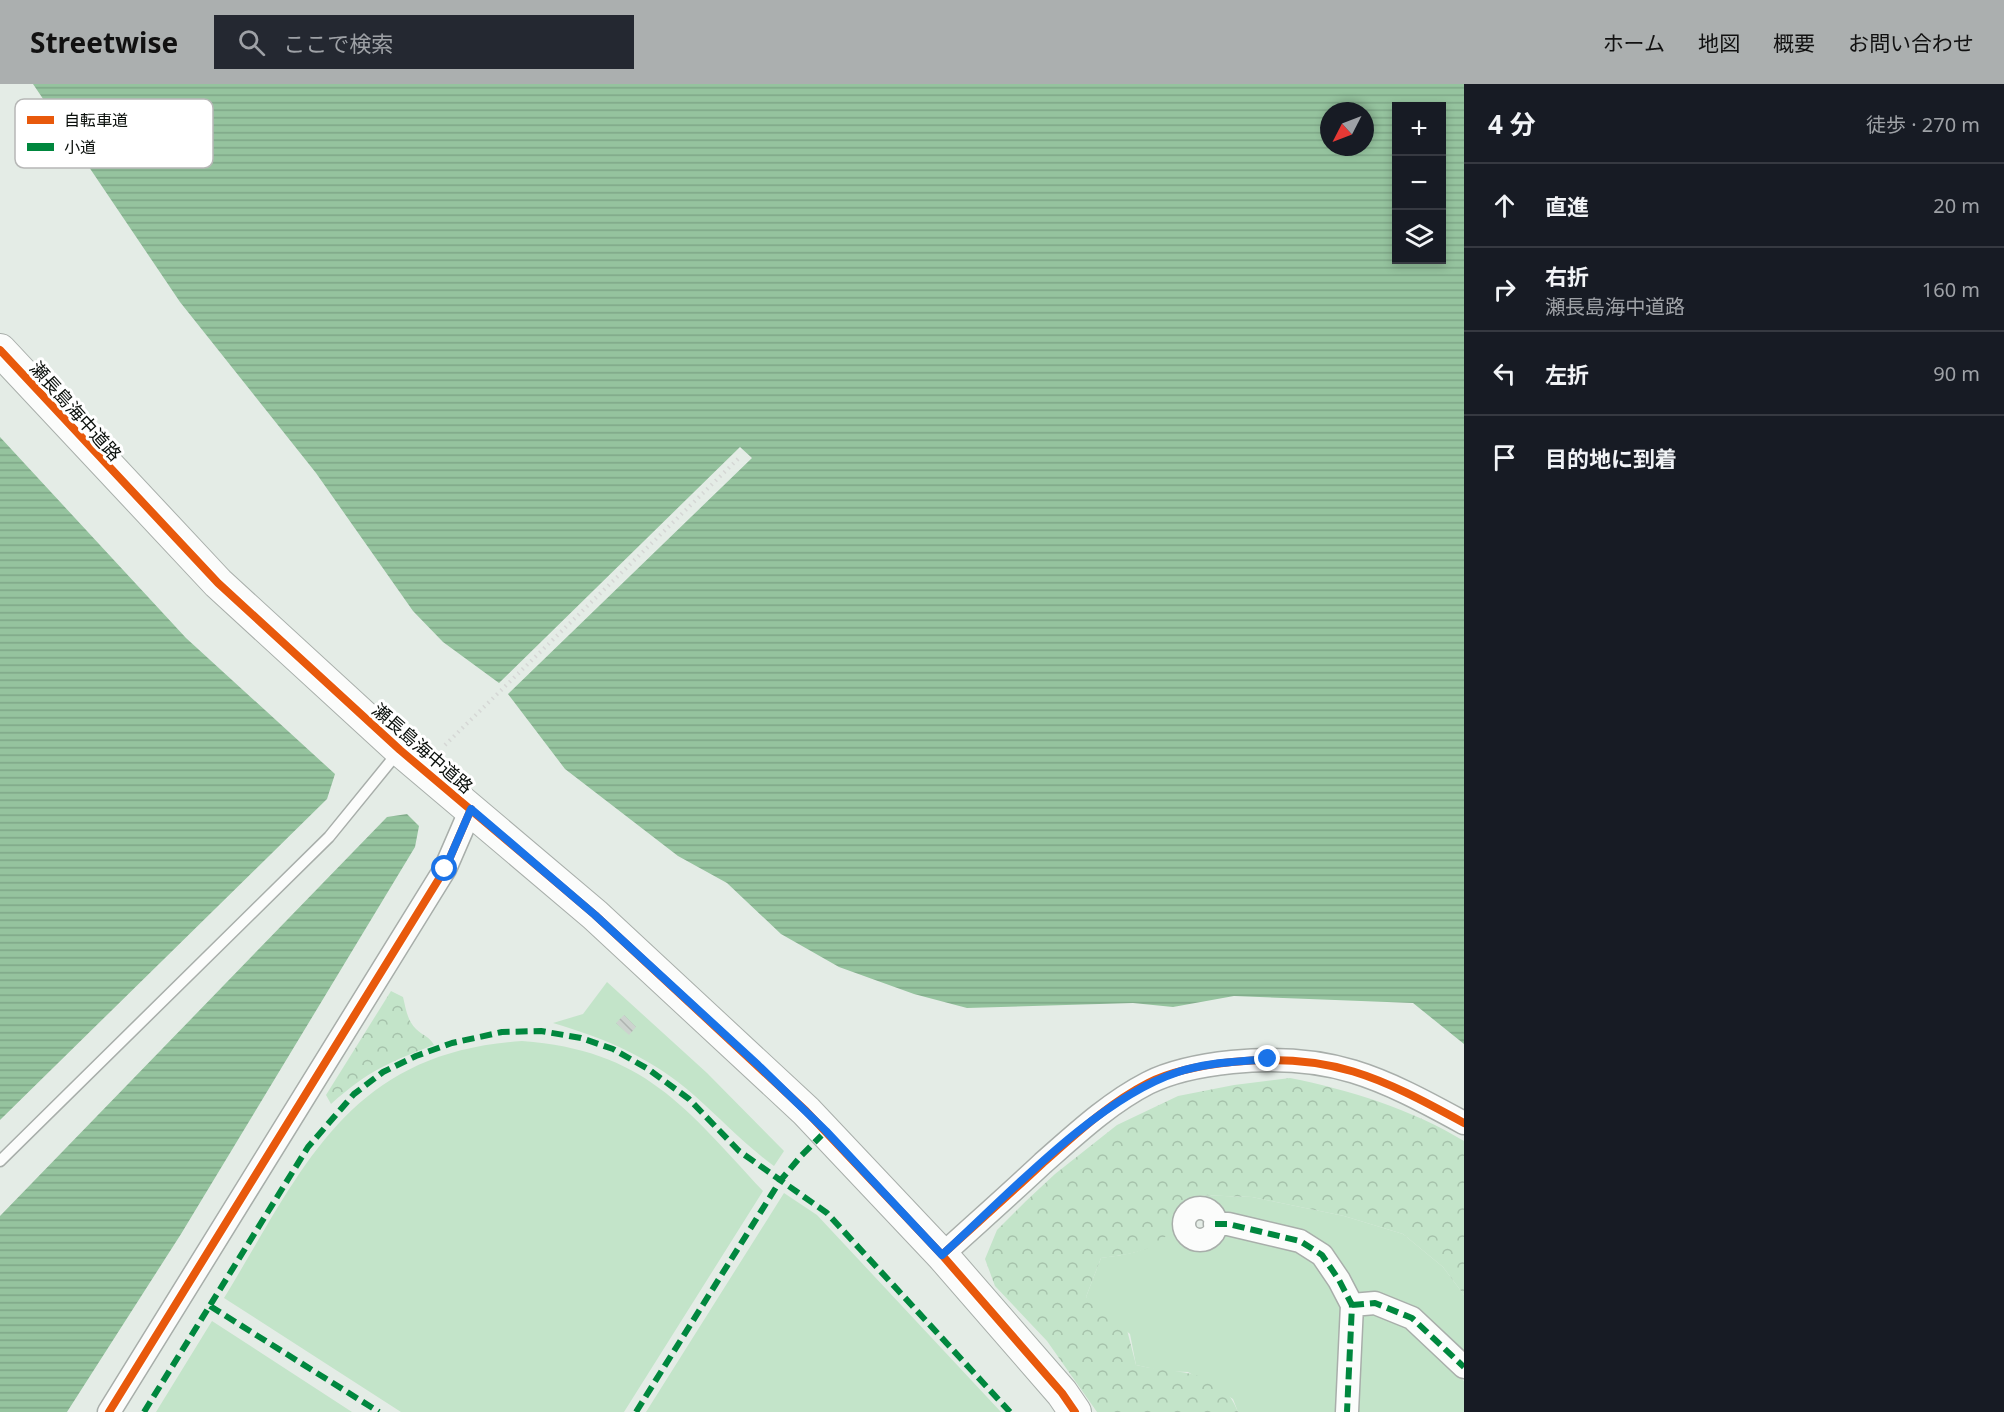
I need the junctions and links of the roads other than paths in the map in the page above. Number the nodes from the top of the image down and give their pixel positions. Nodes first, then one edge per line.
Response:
1 (0, 350) edge
2 (400, 750) junction
3 (471, 809) junction
4 (1464, 1123) edge
5 (0, 1161) edge
6 (1215, 1224) dead end
7 (942, 1255) junction
8 (1352, 1305) junction
9 (1464, 1367) edge
10 (109, 1412) edge
11 (1075, 1412) edge
12 (1347, 1412) edge

1 - 2 street, 瀬長島海中道路
2 - 3 street, 瀬長島海中道路
2 - 5 lane
3 - 7 street, 瀬長島海中道路
3 - 10 street
4 - 7 street
6 - 8 street
7 - 11 street, 瀬長島海中道路
8 - 9 street
8 - 12 street

